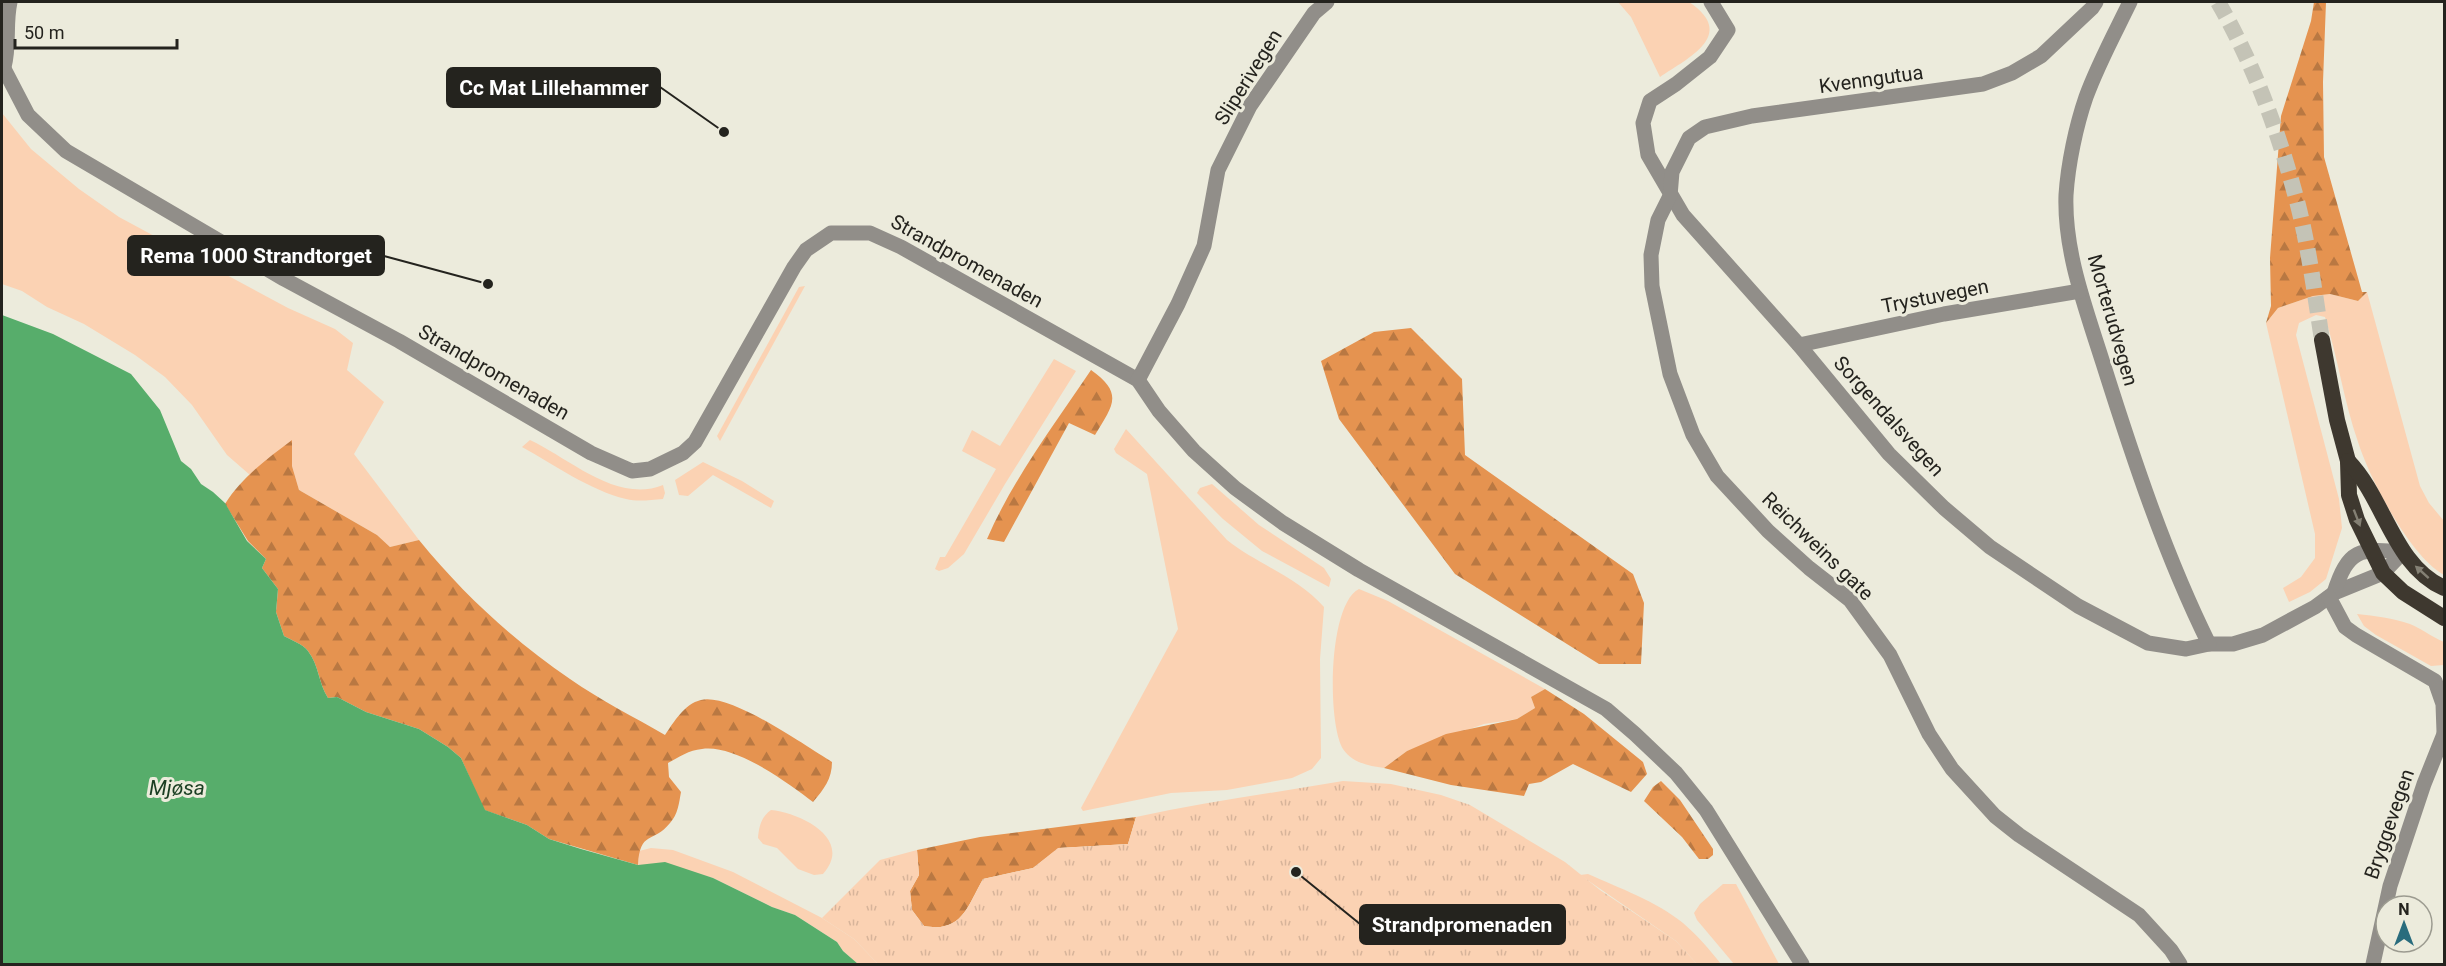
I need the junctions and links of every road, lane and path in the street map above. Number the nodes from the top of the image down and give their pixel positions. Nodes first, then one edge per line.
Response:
1 (10, 2) edge
2 (1327, 2) edge
3 (1711, 2) edge
4 (2096, 2) edge
5 (2130, 2) edge
6 (3, 66) edge
7 (1670, 196) junction
8 (2080, 291) junction
9 (2322, 340) tunnel mouth
10 (1799, 345) junction
11 (1138, 380) junction
12 (2348, 461) junction
13 (2370, 549) junction
14 (2403, 552) junction
15 (2383, 573) junction
16 (2445, 588) edge
17 (2331, 595) junction
18 (2445, 618) edge
19 (2209, 644) junction
20 (2440, 679) edge
21 (2445, 733) edge
22 (1802, 964) edge
23 (2180, 964) edge
24 (2373, 964) edge

1 - 6 street, Strandpromenaden
2 - 11 street, Sliperivegen
3 - 7 street, Sorgendalsvegen
4 - 7 street, Kvenngutua
5 - 8 street, Morterudvegen
6 - 11 street, Strandpromenaden
7 - 10 street, Sorgendalsvegen
7 - 23 street, Reichweins gate
8 - 10 street, Trystuvegen
8 - 19 street, Morterudvegen
9 - 12 highway
10 - 19 street, Sorgendalsvegen
11 - 22 street, Strandpromenaden
12 -> 13 highway
12 - 14 highway
13 - 14 street
13 - 15 highway
13 - 17 street
14 - 15 street, Sorgendalsvegen
16 -> 14 highway
15 - 17 street, Sorgendalsvegen
15 - 18 highway
17 - 19 street, Sorgendalsvegen
17 - 20 street, Bryggevegen
20 - 21 street, Bryggevegen
21 - 24 street, Bryggevegen

